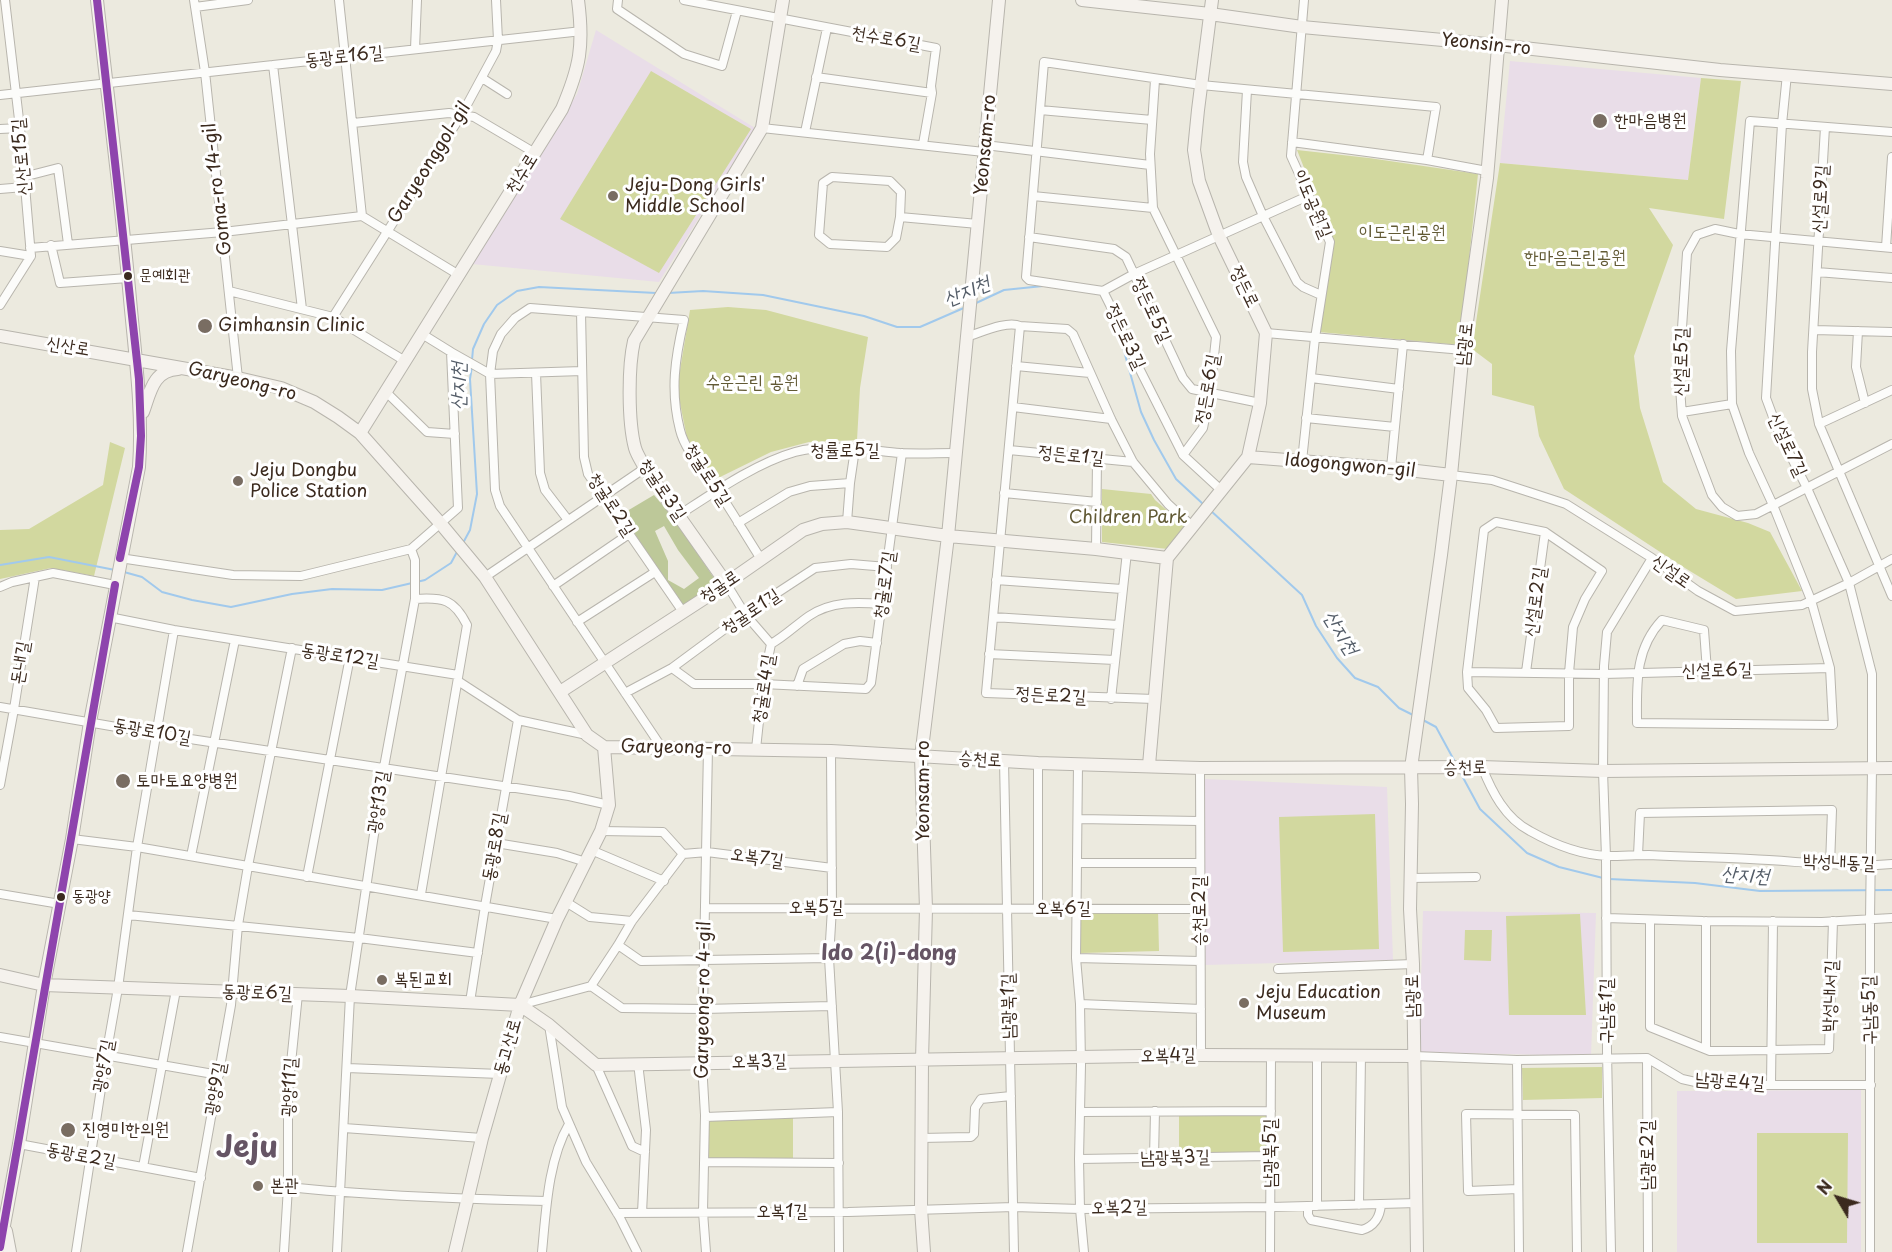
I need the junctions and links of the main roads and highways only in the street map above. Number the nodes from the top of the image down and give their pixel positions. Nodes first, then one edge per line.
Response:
1 (97, 0) edge
2 (578, 0) edge
3 (783, 0) edge
4 (999, 0) edge
5 (1082, 0) edge
6 (1212, 0) edge
7 (1502, 0) edge
8 (1210, 14) junction
9 (1497, 45) junction
10 (1892, 84) edge
11 (0, 336) edge
12 (136, 358) junction
13 (189, 368) junction
14 (140, 419) junction
15 (360, 433) junction
16 (1248, 457) junction
17 (1451, 475) junction
18 (948, 536) junction
19 (1167, 558) junction
20 (726, 583) junction
21 (560, 692) junction
22 (604, 747) junction
23 (921, 757) junction
24 (1149, 765) junction
25 (1411, 768) junction
26 (1892, 768) edge
27 (0, 975) edge
28 (44, 985) junction
29 (520, 1005) junction
30 (1414, 1056) junction
31 (922, 1060) junction
32 (4, 1200) edge
33 (2, 1226) edge
34 (0, 1247) edge
35 (10, 1252) edge
36 (455, 1252) edge
37 (924, 1252) edge
38 (1417, 1252) edge

1 - 12 main road
2 - 15 main road, 천수로
3 - 20 main road, 청귤로3길
4 - 18 main road, Yeonsam-ro
5 - 8 main road, Yeonsin-ro
6 - 8 main road, 정든로
7 - 9 main road, 남광로
8 - 9 main road, Yeonsin-ro
8 - 16 main road, 정든로
9 - 10 main road, Yeonsin-ro
9 - 17 main road, 남광로
11 - 12 main road, 신산로
12 - 13 main road, Garyeong-ro
12 - 14 main road
13 - 14 main road
13 - 15 main road, Garyeong-ro
14 - 28 main road
15 - 21 main road, Garyeong-ro
16 - 17 main road, Idogongwon-gil
16 - 19 main road
17 - 25 main road, 남광로
18 - 19 main road
18 - 20 main road, 청귤로
18 - 23 main road, Yeonsam-ro
19 - 24 main road
20 - 21 main road, 청귤로
21 - 22 main road, Garyeong-ro
22 - 23 main road, Garyeong-ro
22 - 29 main road, 동고산로
23 - 24 main road, 승천로
23 - 31 main road, Yeonsam-ro
24 - 25 main road, 승천로
25 - 26 main road, 승천로
25 - 30 main road, 남광로
27 - 28 main road, 동광로6길
28 - 29 main road, 동광로6길
28 - 32 main road
29 - 31 main road, 오복3길
29 - 36 main road, 동고산로
30 - 31 main road, 오복4길
30 - 38 main road, 남광로
31 - 37 main road, Yeonsam-ro
32 - 33 main road
33 - 34 main road
33 - 35 main road

